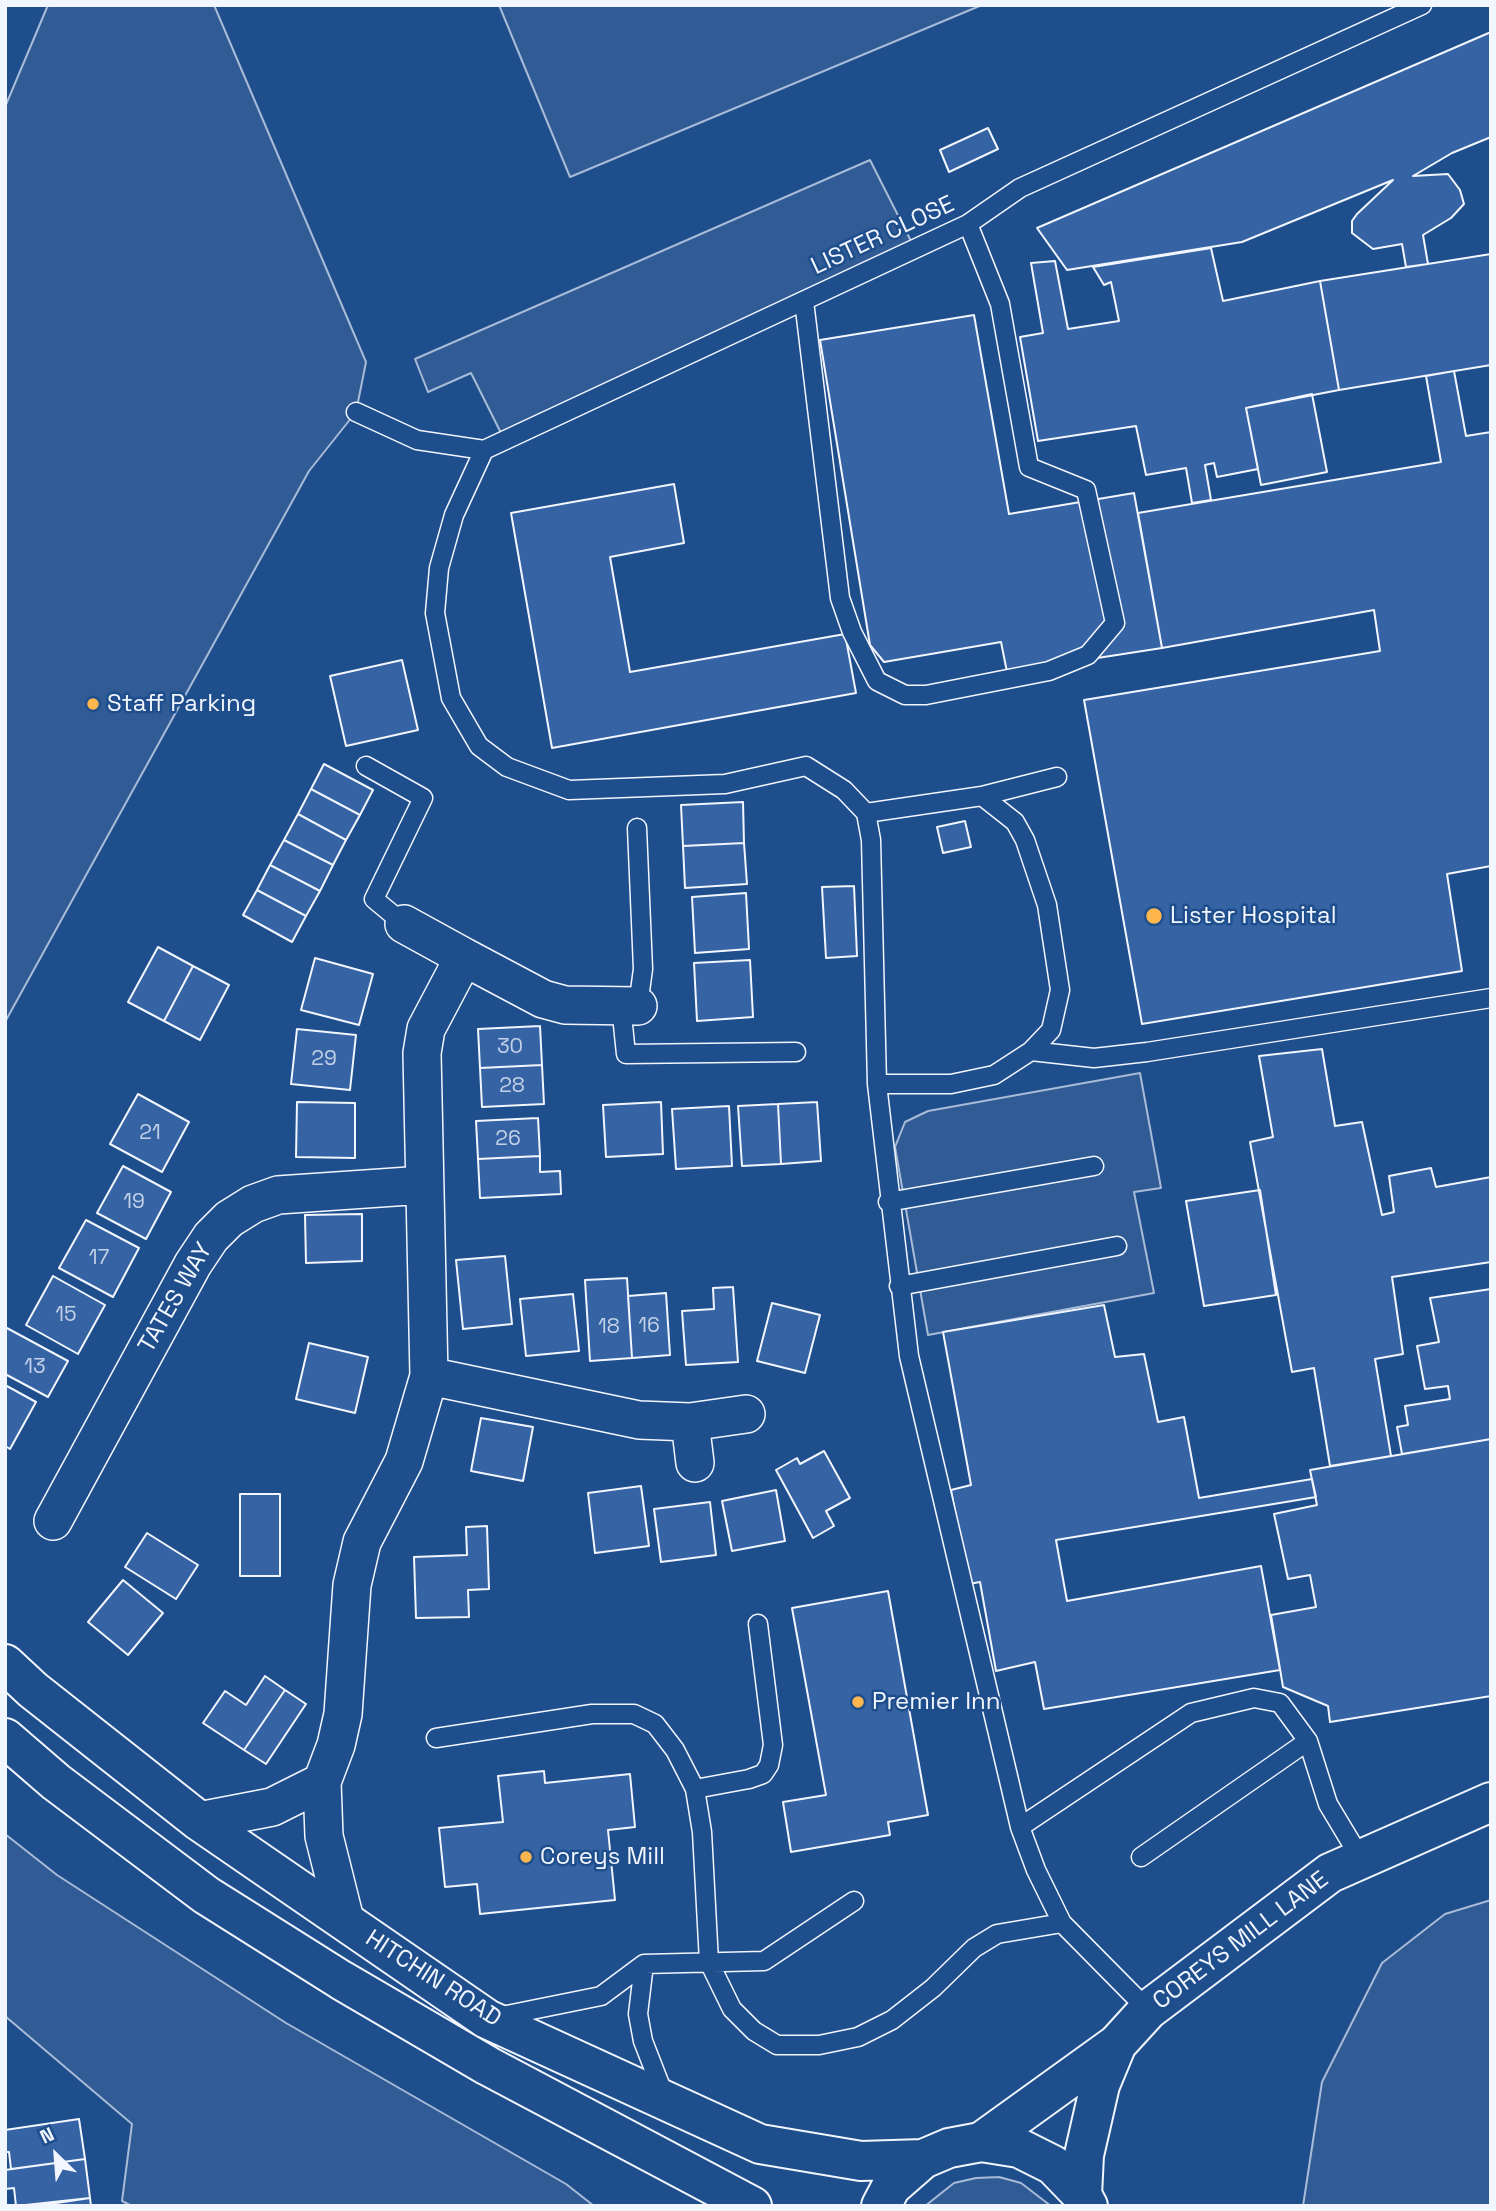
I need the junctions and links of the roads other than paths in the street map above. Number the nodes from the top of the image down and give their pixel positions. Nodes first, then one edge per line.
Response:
1 (1422, 5) edge
2 (968, 224) junction
3 (804, 301) junction
4 (356, 412) dead end
5 (484, 450) junction
6 (366, 766) dead end
7 (1057, 777) dead end
8 (982, 796) junction
9 (866, 813) junction
10 (638, 828) dead end
11 (404, 924) joint
12 (464, 957) junction
13 (1491, 998) edge
14 (630, 1006) junction
15 (1031, 1051) junction
16 (796, 1052) dead end
17 (877, 1084) junction
18 (1094, 1166) dead end
19 (424, 1185) junction
20 (888, 1202) junction
21 (1117, 1246) dead end
22 (900, 1286) junction
23 (429, 1377) junction
24 (746, 1414) dead end
25 (690, 1422) junction
26 (695, 1464) dead end
27 (53, 1521) dead end
28 (758, 1624) dead end
29 (5, 1664) edge
30 (5, 1738) edge
31 (436, 1738) dead end
32 (1308, 1741) junction
33 (322, 1782) junction
34 (695, 1789) junction
35 (1491, 1802) edge
36 (199, 1821) junction
37 (1020, 1827) junction
38 (1141, 1857) dead end
39 (1361, 1859) junction
40 (854, 1901) dead end
41 (345, 1920) junction
42 (1062, 1923) junction
43 (709, 1962) junction
44 (643, 1964) junction
45 (1148, 2010) junction
46 (487, 2019) junction
47 (1117, 2043) junction
48 (665, 2099) junction
49 (981, 2142) junction
50 (923, 2159) junction
51 (1085, 2200) edge
52 (752, 2206) edge
53 (881, 2206) edge

1 - 2 lane, LISTER CLOSE
2 - 3 lane, LISTER CLOSE
2 - 3 lane
3 - 5 lane, LISTER CLOSE
4 - 5 lane
5 - 9 lane
6 - 11 lane
7 - 8 lane
8 - 9 lane
8 - 15 lane
9 - 17 lane
10 - 14 lane
11 - 12 street
12 - 14 street
12 - 19 street
13 - 15 lane
14 - 16 lane
15 - 17 lane
17 - 20 lane
18 - 20 lane
19 - 23 street
19 - 27 street, TATES WAY
20 - 22 lane
21 - 22 lane
22 - 37 lane
23 - 25 street
23 - 33 street
24 - 25 street
25 - 26 street
28 - 34 lane
29 - 36 main road, HITCHIN ROAD
30 - 52 main road, HITCHIN ROAD
31 - 34 lane
32 - 37 lane
32 - 38 lane
32 - 39 lane
33 - 36 street
33 - 41 street
34 - 43 lane
35 - 39 main road, COREYS MILL LANE
36 - 41 main road, HITCHIN ROAD
37 - 42 lane
39 - 45 main road, COREYS MILL LANE
40 - 43 lane
41 - 46 main road, HITCHIN ROAD
42 - 43 lane
42 - 45 lane
43 - 44 lane
44 - 46 lane
44 - 48 lane
45 - 47 main road, COREYS MILL LANE
46 - 48 main road, HITCHIN ROAD
47 - 49 main road, COREYS MILL LANE
47 - 51 main road, COREYS MILL LANE
48 - 50 main road, HITCHIN ROAD
49 - 50 main road, HITCHIN ROAD
49 - 51 main road, HITCHIN ROAD
50 - 53 main road, HITCHIN ROAD

